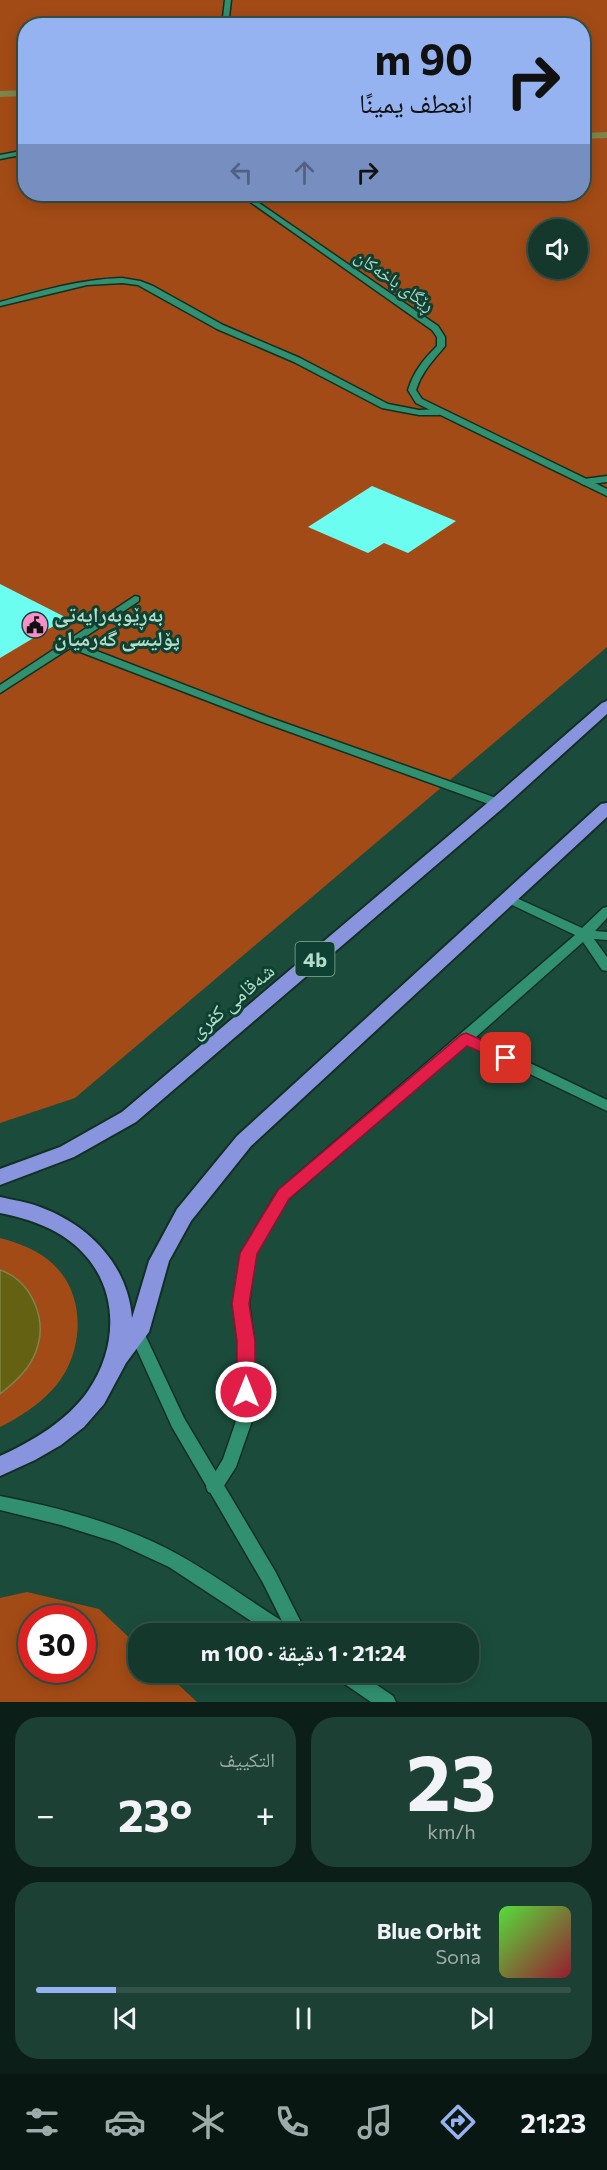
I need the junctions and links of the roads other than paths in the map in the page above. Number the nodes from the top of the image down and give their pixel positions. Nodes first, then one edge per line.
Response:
1 (228, 0) edge
2 (226, 18) edge
3 (18, 154) edge
4 (0, 157) edge
5 (252, 201) edge
6 (0, 304) edge
7 (439, 412) junction
8 (607, 478) edge
9 (584, 482) junction
10 (607, 492) edge
11 (135, 599) dead end
12 (69, 644) junction
13 (0, 690) edge
14 (607, 706) edge
15 (498, 803) junction
16 (607, 808) edge
17 (510, 899) junction
18 (607, 911) edge
19 (584, 934) junction
20 (607, 936) edge
21 (607, 967) edge
22 (466, 1038) junction
23 (607, 1106) edge
24 (0, 1177) edge
25 (0, 1205) edge
26 (120, 1301) junction
27 (138, 1332) junction
28 (114, 1362) junction
29 (0, 1466) edge
30 (214, 1487) junction
31 (0, 1503) edge
32 (269, 1623) edge
33 (292, 1623) edge
34 (358, 1683) edge
35 (387, 1702) edge

1 - 2 street
3 - 4 street
5 - 7 street, ڕێگای باخەکان
6 - 7 street
7 - 9 street, ڕێگای باخەکان
8 - 9 street
9 - 10 street, ڕێگای باخەکان
11 - 12 street
12 - 13 street
12 - 15 street
14 - 15 highway, شەقامی کفری / 4b
15 - 24 highway, شەقامی کفری / 4b
16 - 17 highway
17 - 19 street
17 - 27 highway
18 - 19 street
19 - 20 street
19 - 21 street
19 - 22 street
22 - 23 street
22 - 30 street
25 - 26 highway
26 - 27 street
26 - 28 highway
27 - 28 highway
27 - 30 street
28 - 29 highway
30 - 33 street
31 - 32 street
34 - 35 street

